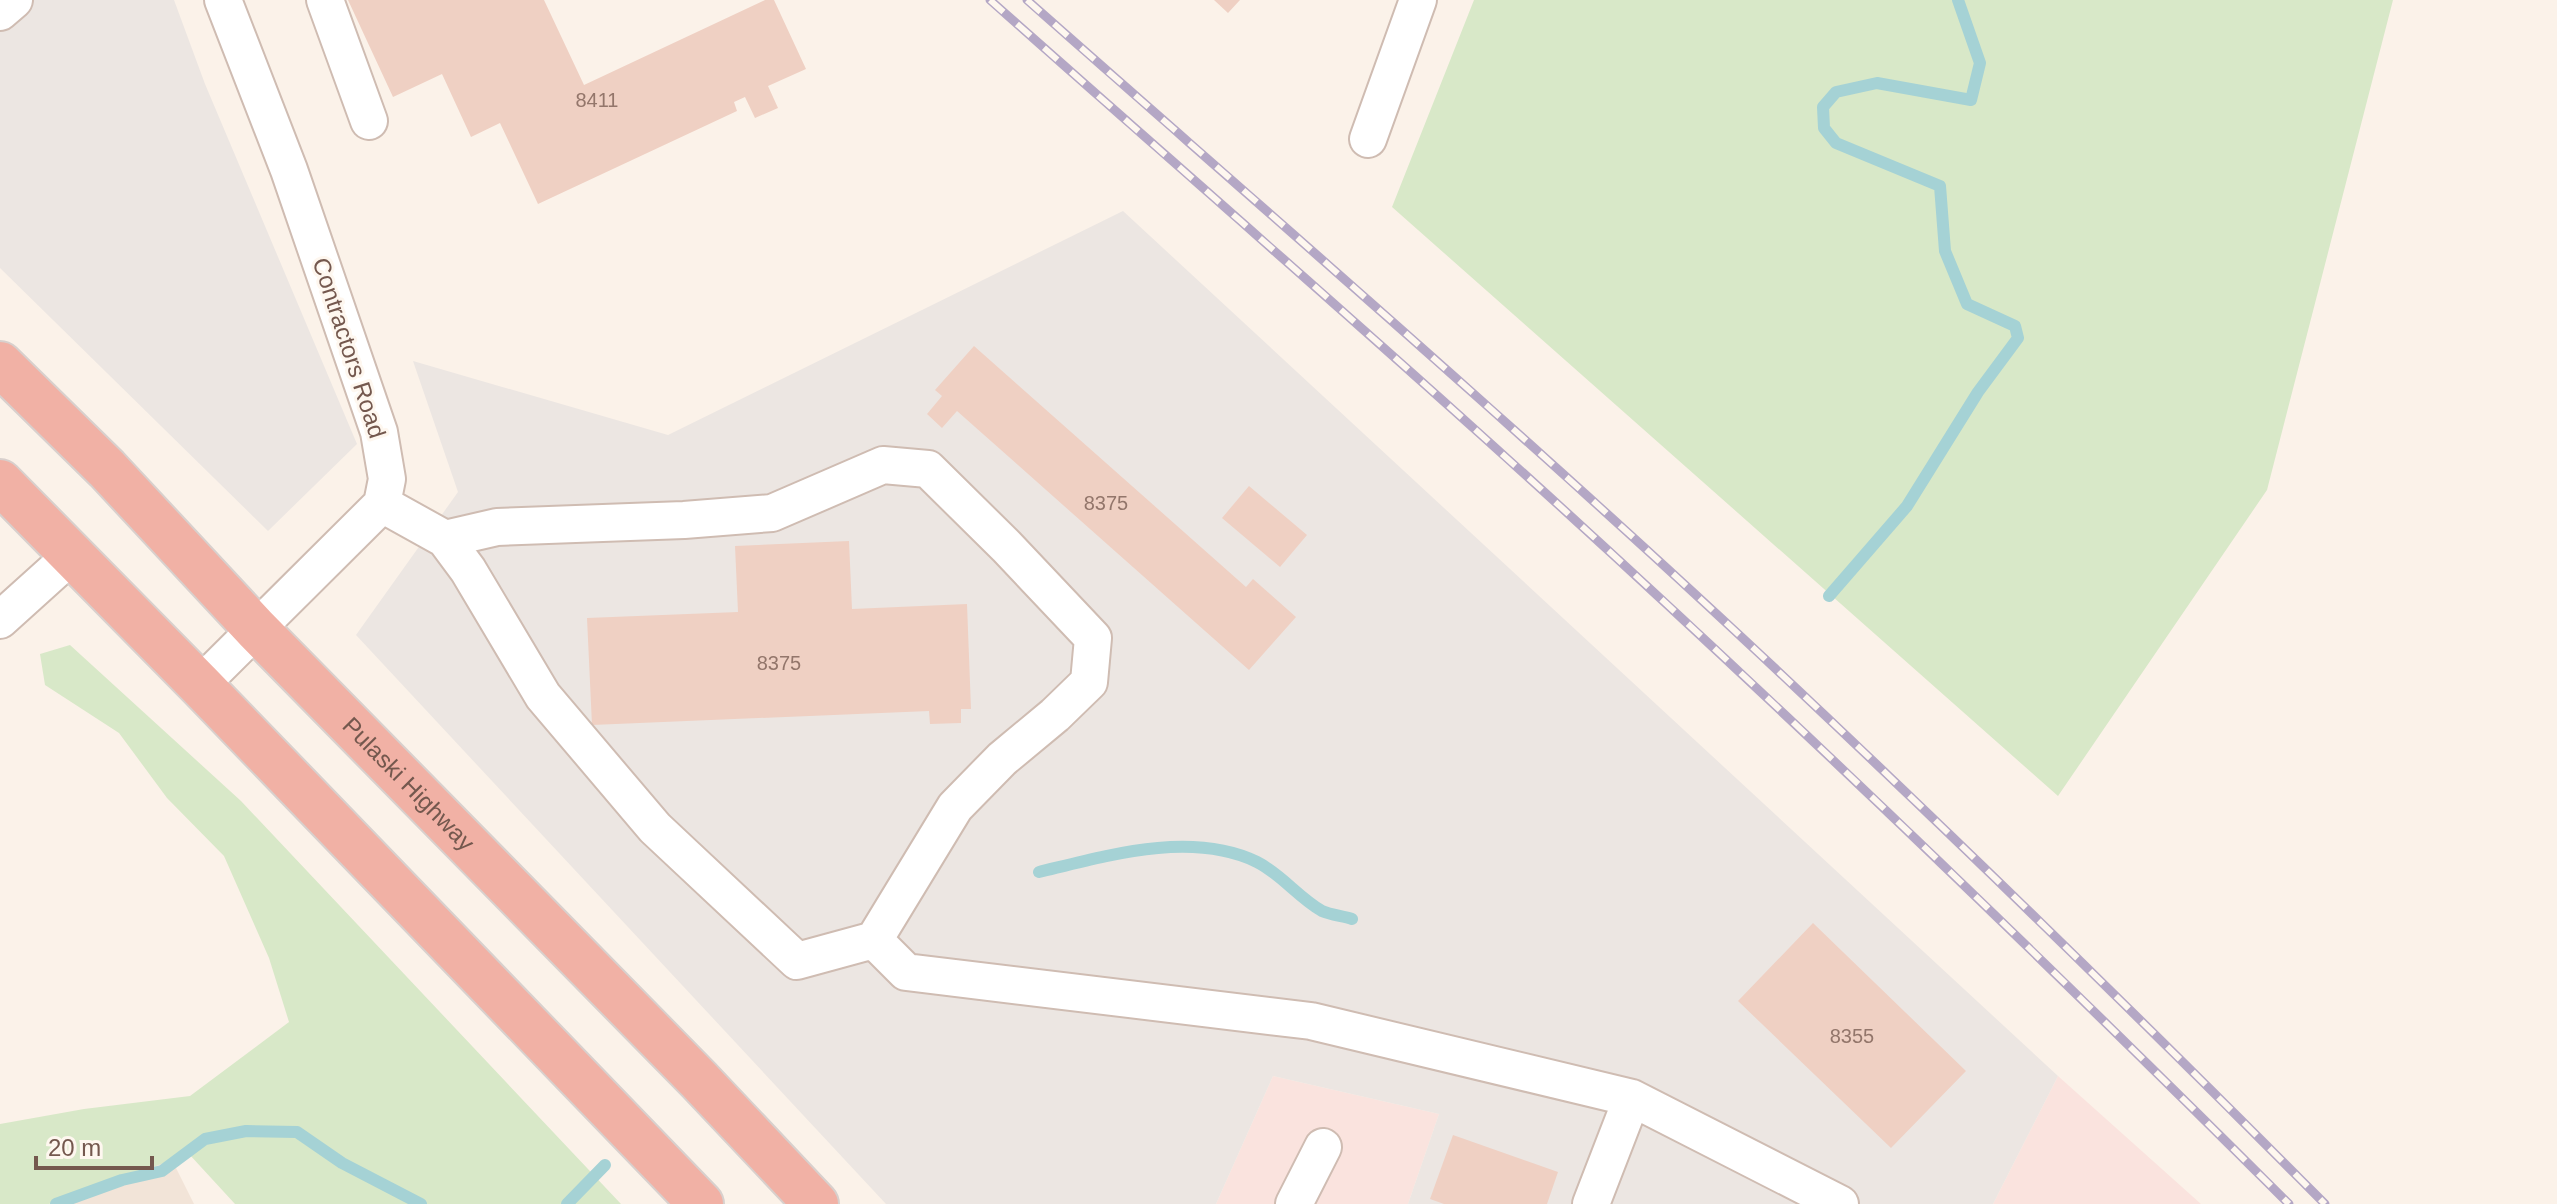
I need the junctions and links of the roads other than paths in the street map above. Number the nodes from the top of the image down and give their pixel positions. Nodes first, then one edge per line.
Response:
1 (14, 0) edge
2 (223, 0) edge
3 (325, 0) edge
4 (1418, 0) edge
5 (0, 12) edge
6 (369, 121) dead end
7 (1368, 139) dead end
8 (0, 364) edge
9 (0, 482) edge
10 (382, 504) junction
11 (445, 539) junction
12 (72, 555) junction
13 (0, 620) edge
14 (256, 629) junction
15 (200, 685) junction
16 (874, 940) junction
17 (1632, 1098) junction
18 (1323, 1147) dead end
19 (701, 1204) edge
20 (816, 1204) edge
21 (1294, 1204) edge
22 (1591, 1204) edge
23 (1840, 1204) edge

1 - 5 street
2 - 10 street, Contractors Road
3 - 6 street
4 - 7 street
8 - 14 highway, Pulaski Highway
9 - 12 highway
10 - 11 street
10 - 14 street
11 - 16 street
11 - 16 street
12 - 13 street
12 - 15 highway
14 - 15 street
14 - 20 highway, Pulaski Highway
15 - 19 highway
16 - 17 street
17 - 22 street
17 - 23 street
18 - 21 street

